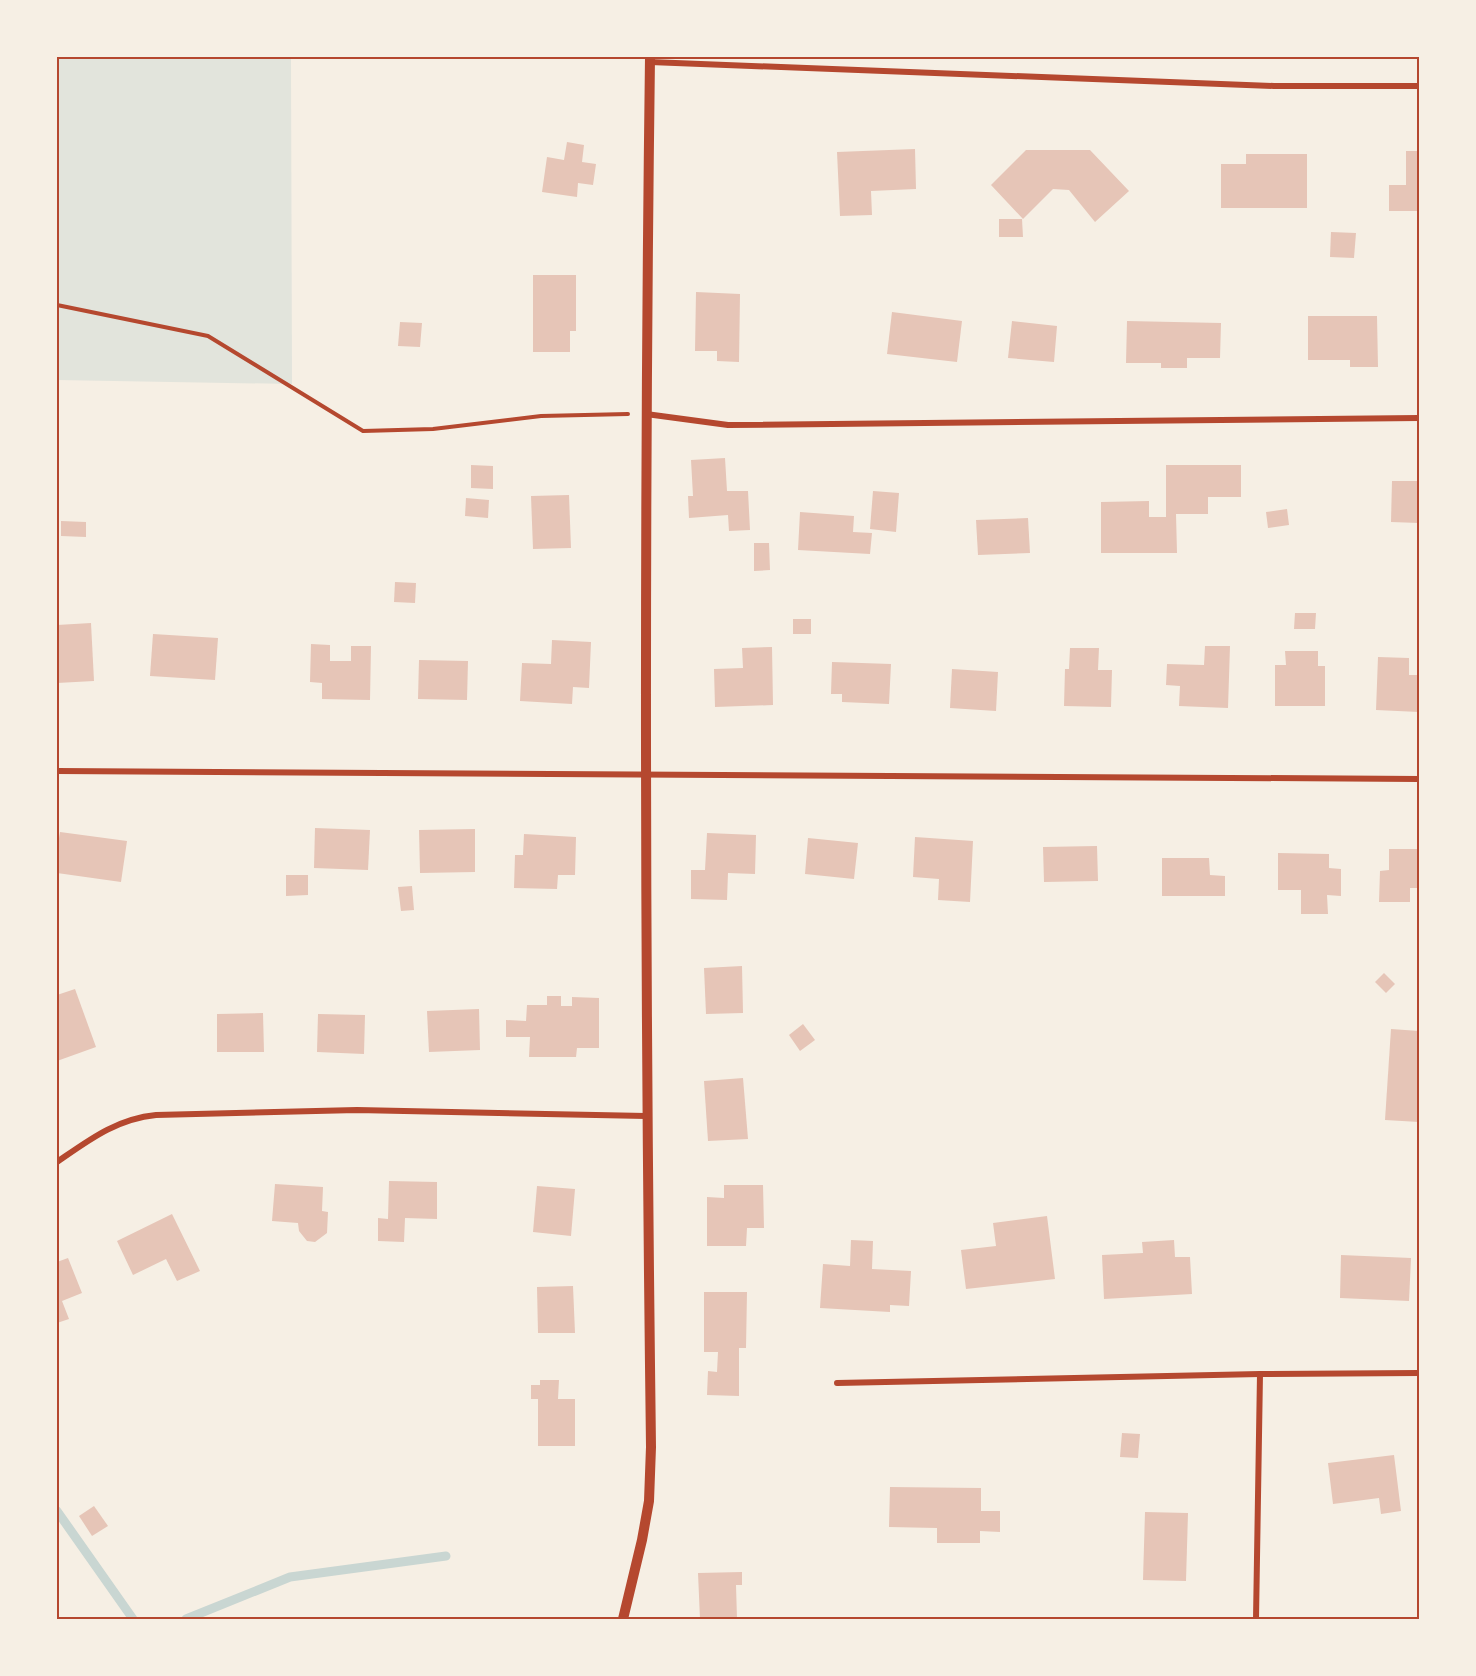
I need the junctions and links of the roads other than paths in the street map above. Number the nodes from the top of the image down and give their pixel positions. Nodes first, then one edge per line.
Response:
1 (650, 60) edge
2 (1419, 86) edge
3 (646, 414) junction
4 (1419, 418) edge
5 (57, 771) edge
6 (646, 774) junction
7 (1419, 779) edge
8 (646, 1116) junction
9 (57, 1162) edge
10 (1419, 1373) edge
11 (1260, 1374) junction
12 (837, 1383) dead end
13 (623, 1619) edge
14 (1256, 1619) edge

1 - 2 street
1 - 3 street
3 - 4 street
3 - 6 street
5 - 6 street
6 - 7 street
6 - 8 street
8 - 9 street
8 - 13 street
10 - 11 street
11 - 12 street
11 - 14 street

